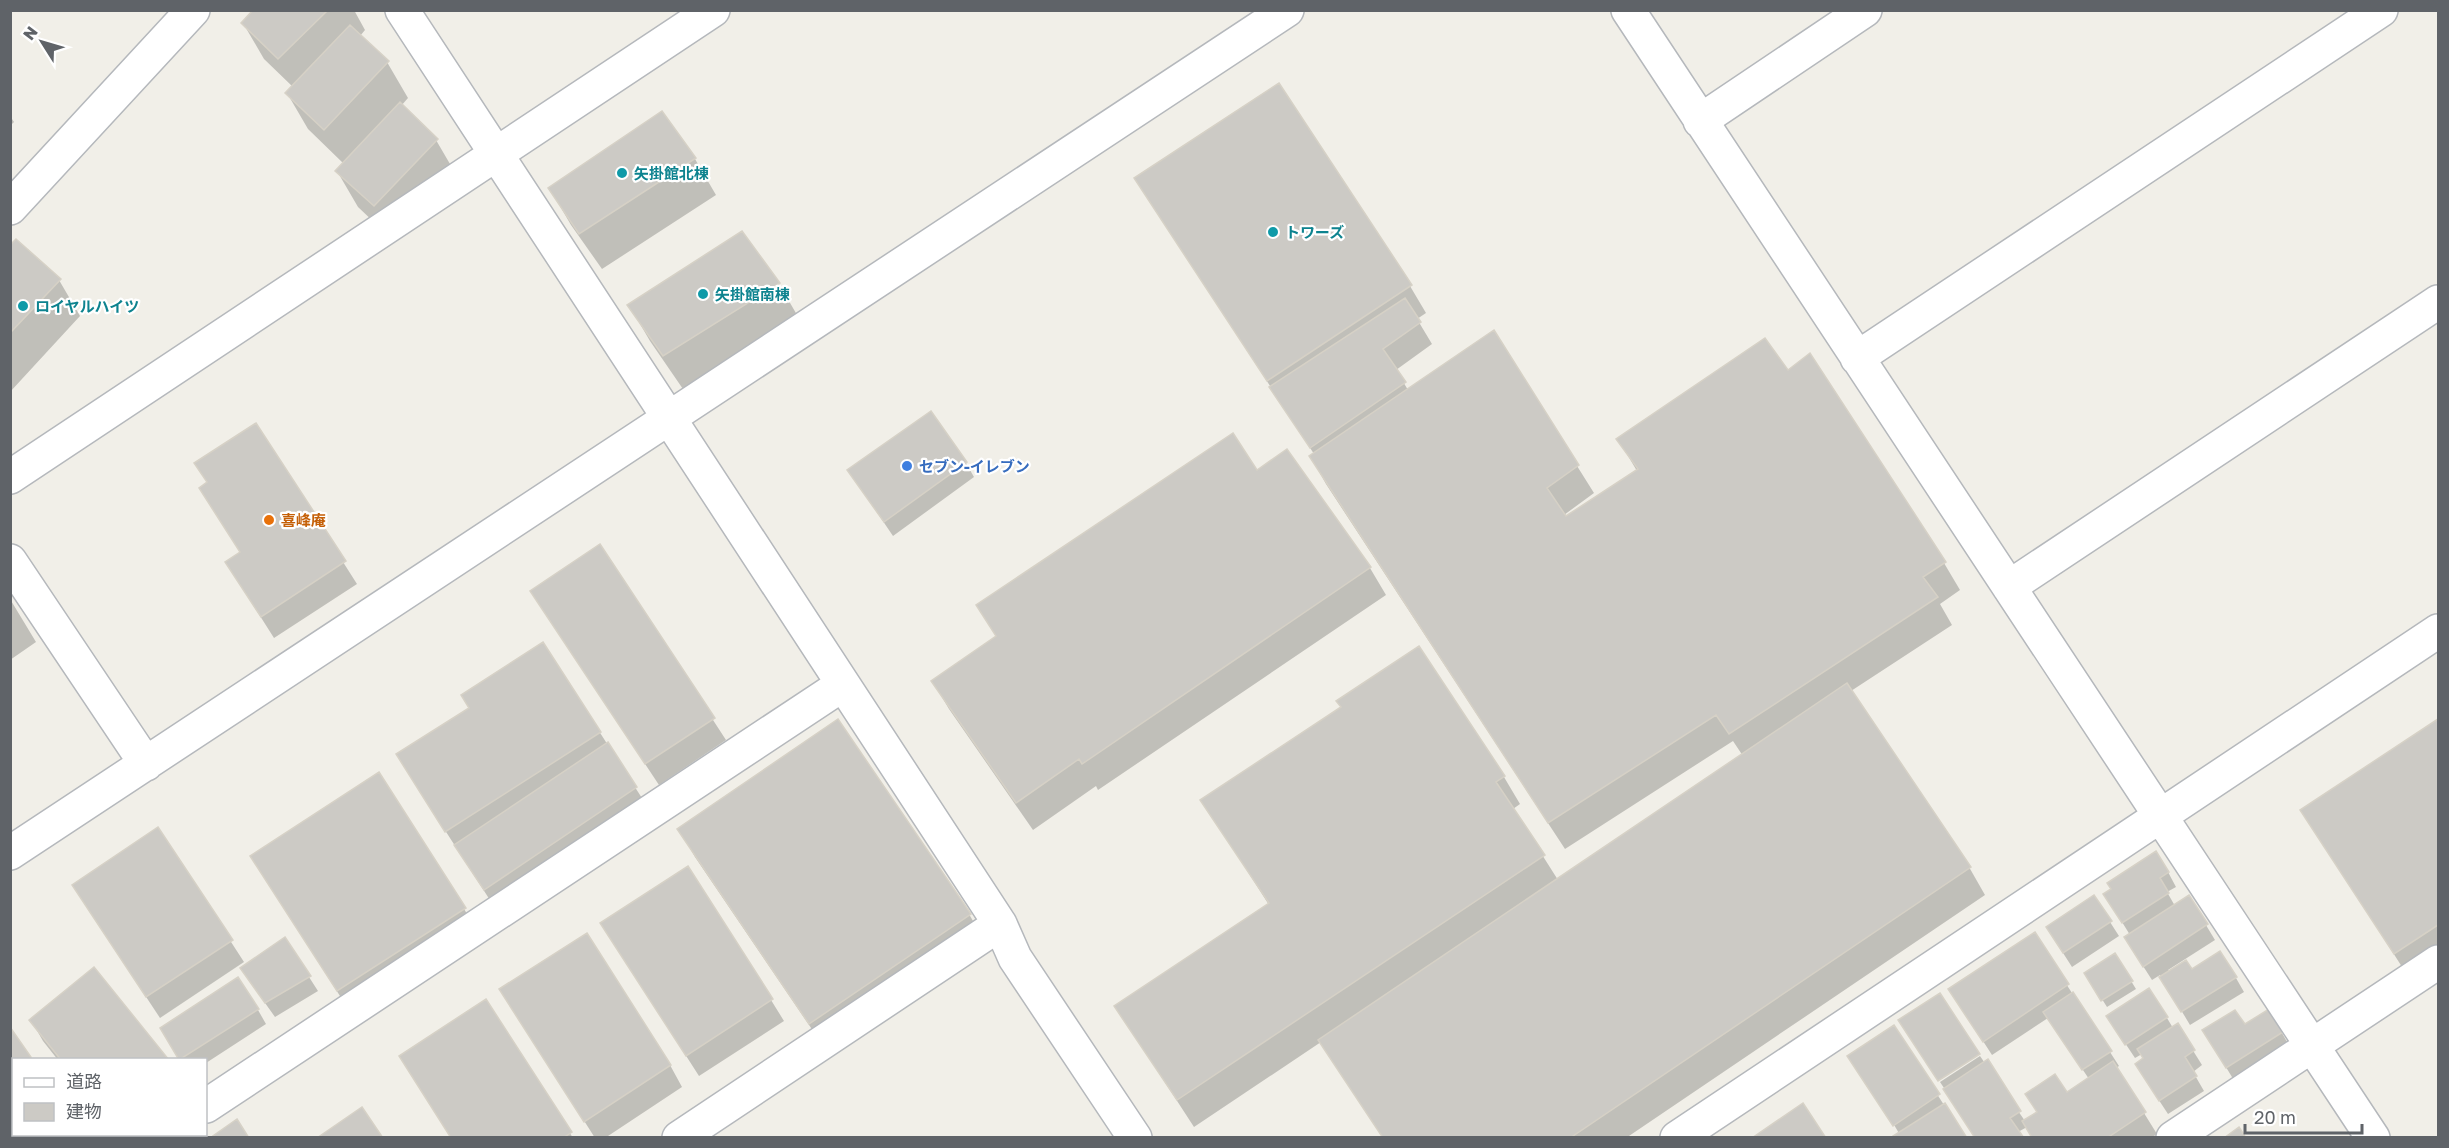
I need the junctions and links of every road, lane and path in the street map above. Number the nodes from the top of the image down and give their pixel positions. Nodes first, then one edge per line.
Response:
1 (194, 10) edge
2 (402, 10) edge
3 (713, 10) edge
4 (1287, 10) edge
5 (1628, 10) edge
6 (1865, 10) edge
7 (2381, 10) edge
8 (1700, 121) junction
9 (495, 155) junction
10 (10, 208) edge
11 (2439, 302) edge
12 (1857, 358) junction
13 (670, 420) junction
14 (10, 477) edge
15 (10, 561) edge
16 (2009, 587) junction
17 (2439, 631) edge
18 (842, 685) junction
19 (146, 764) junction
20 (2161, 816) junction
21 (10, 853) edge
22 (1000, 924) junction
23 (2439, 962) edge
24 (2312, 1046) junction
25 (207, 1105) edge
26 (679, 1137) edge
27 (1136, 1137) edge
28 (1677, 1137) edge
29 (2173, 1137) edge
30 (2373, 1137) edge

1 - 10 street
2 - 9 street
3 - 9 street
4 - 13 street
5 - 8 street
6 - 8 street
7 - 12 street
8 - 12 street
9 - 13 street
9 - 14 street
11 - 16 street
12 - 16 street
13 - 18 street
13 - 19 street
15 - 19 street
16 - 20 street
17 - 20 street
18 - 22 street
18 - 25 street
19 - 21 street
20 - 24 street
20 - 28 street
22 - 26 street
22 - 27 street
23 - 24 street
24 - 29 street
24 - 30 street

